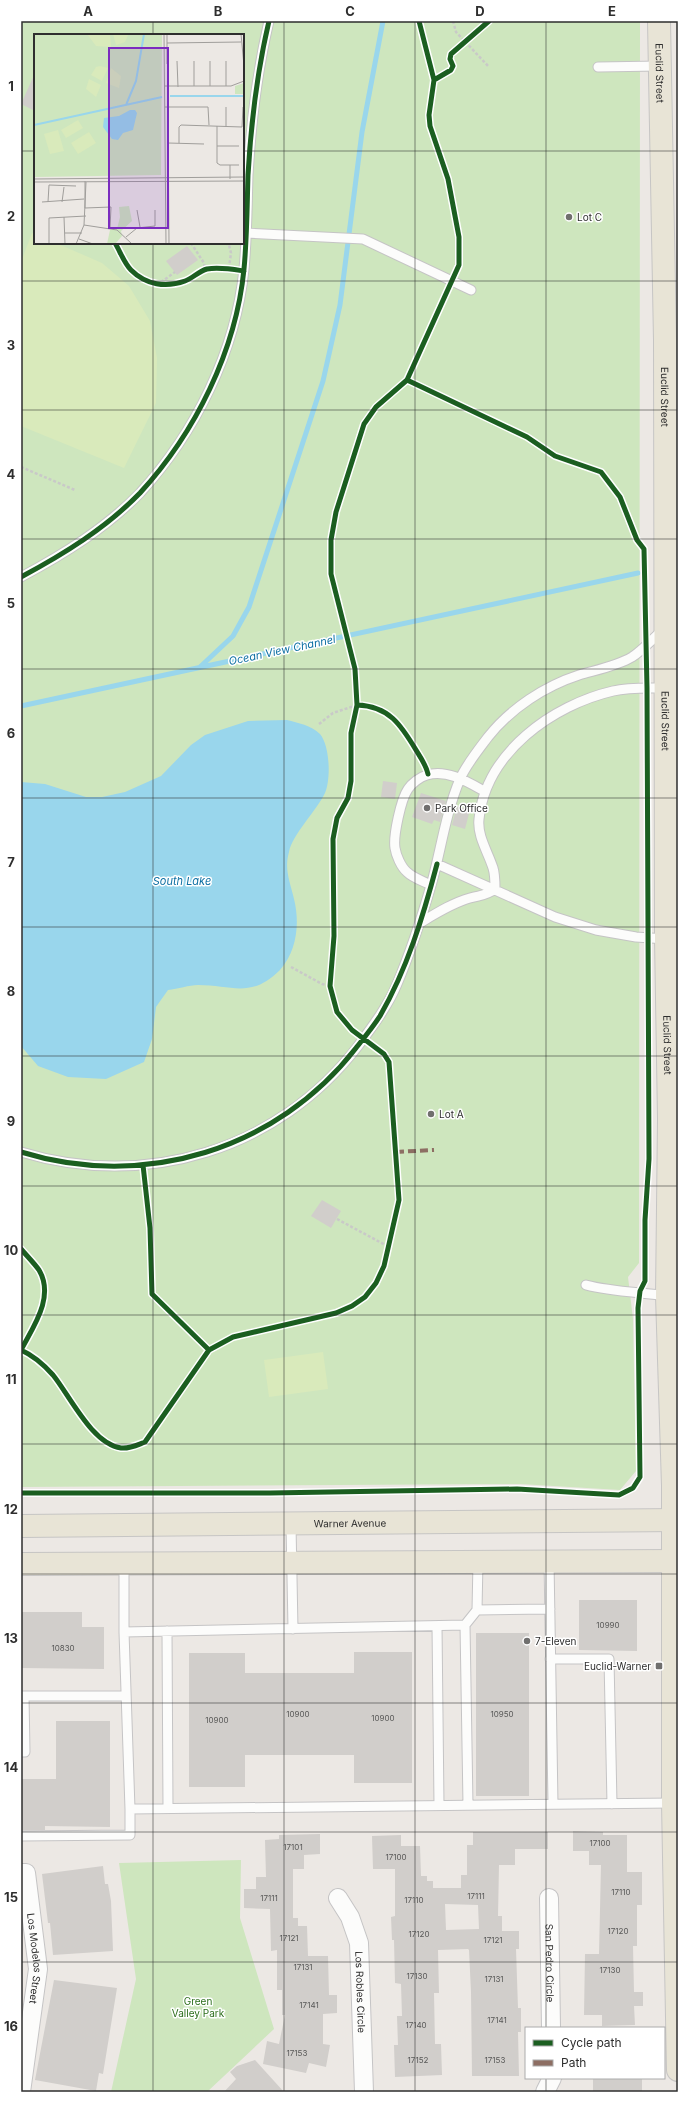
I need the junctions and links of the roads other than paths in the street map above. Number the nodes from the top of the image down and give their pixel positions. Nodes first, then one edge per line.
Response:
1 (269, 21) edge
2 (659, 21) edge
3 (659, 66) junction
4 (598, 67) dead end
5 (246, 232) junction
6 (471, 290) dead end
7 (671, 447) edge
8 (21, 577) edge
9 (665, 628) junction
10 (671, 688) edge
11 (461, 778) junction
12 (484, 792) junction
13 (436, 864) junction
14 (431, 885) junction
15 (495, 889) junction
16 (420, 924) junction
17 (666, 939) junction
18 (673, 1119) edge
19 (21, 1152) edge
20 (586, 1285) dead end
21 (672, 1296) edge
22 (675, 1521) edge
23 (291, 1525) junction
24 (21, 1526) edge
25 (676, 1561) edge
26 (478, 1562) junction
27 (549, 1562) junction
28 (292, 1563) junction
29 (21, 1564) edge
30 (124, 1564) junction
31 (550, 1609) junction
32 (477, 1610) junction
33 (465, 1625) junction
34 (437, 1626) junction
35 (293, 1629) junction
36 (167, 1631) junction
37 (124, 1632) junction
38 (550, 1659) junction
39 (22, 1696) edge
40 (126, 1696) junction
41 (21, 1752) edge
42 (676, 1803) edge
43 (552, 1804) junction
44 (612, 1804) junction
45 (439, 1805) junction
46 (468, 1805) junction
47 (168, 1808) junction
48 (130, 1809) junction
49 (21, 1836) edge
50 (24, 1873) edge
51 (338, 1898) dead end
52 (549, 1898) dead end
53 (551, 2027) edge
54 (678, 2070) edge
55 (552, 2079) edge
56 (21, 2092) edge
57 (364, 2092) edge
58 (545, 2092) edge

1 - 5 lane
2 - 3 main road, Euclid Street
3 - 4 lane
3 - 7 main road, Euclid Street
5 - 6 lane
5 - 8 lane
7 - 9 main road, Euclid Street
9 - 10 main road, Euclid Street
9 - 11 lane
10 - 12 lane
10 - 17 main road, Euclid Street
11 - 12 lane
11 - 13 lane
11 - 14 lane
12 - 15 lane
13 - 14 lane
13 - 15 lane
14 - 16 lane
15 - 16 lane
15 - 17 lane
16 - 19 lane
17 - 18 main road, Euclid Street
18 - 21 main road, Euclid Street
20 - 21 lane
21 - 22 main road, Euclid Street
22 - 23 main road, Warner Avenue
22 - 25 main road, Euclid Street
23 - 24 main road, Warner Avenue
23 - 28 lane
25 - 27 main road
25 - 42 main road, Euclid Street
26 - 27 main road
26 - 28 main road
26 - 32 lane
27 - 31 lane
28 - 30 main road
28 - 35 lane
29 - 30 main road
30 - 37 lane
31 - 32 lane
31 - 38 lane
32 - 33 lane
33 - 34 lane
33 - 46 lane
34 - 35 lane
34 - 45 lane
35 - 36 lane
36 - 37 lane
36 - 47 lane
37 - 40 lane
38 - 43 lane
38 - 44 lane
39 - 40 lane
39 - 41 lane
40 - 48 lane
42 - 44 lane
42 - 54 main road, Euclid Street
43 - 44 lane
43 - 46 lane
45 - 46 lane
45 - 47 lane
47 - 48 lane
48 - 49 lane
50 - 56 street, Los Modelos Street
51 - 57 street, Los Robles Circle
52 - 53 street, San Pedro Circle
55 - 58 street

